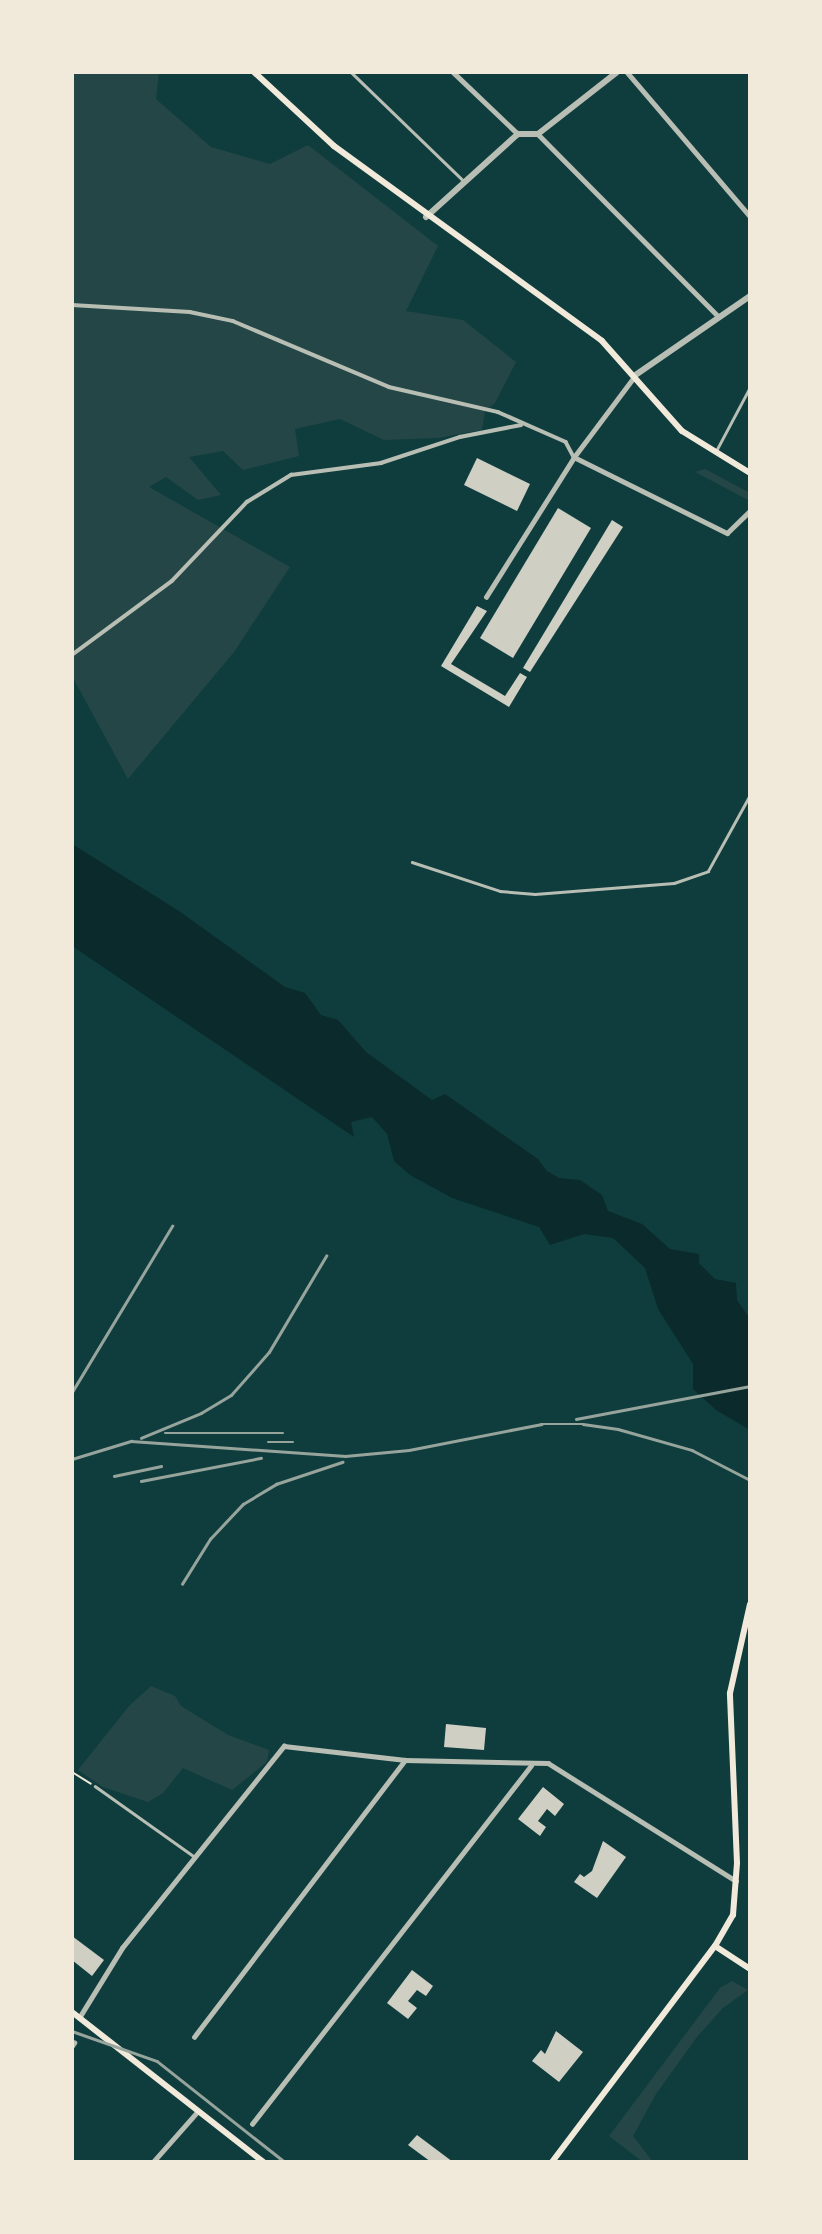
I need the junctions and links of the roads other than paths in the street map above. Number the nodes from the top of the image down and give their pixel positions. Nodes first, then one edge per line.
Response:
1 (254, 72) edge
2 (351, 72) edge
3 (453, 72) edge
4 (626, 72) edge
5 (612, 73) edge
6 (518, 134) junction
7 (538, 135) junction
8 (465, 182) junction
9 (750, 216) edge
10 (426, 217) junction
11 (750, 296) edge
12 (72, 304) edge
13 (719, 317) junction
14 (634, 376) junction
15 (750, 387) edge
16 (523, 424) junction
17 (715, 454) junction
18 (574, 457) junction
19 (750, 473) edge
20 (750, 511) edge
21 (486, 597) dead end
22 (72, 655) edge
23 (750, 795) edge
24 (412, 862) dead end
25 (750, 1604) edge
26 (405, 1760) junction
27 (531, 1766) junction
28 (95, 1786) road end
29 (195, 1857) junction
30 (737, 1881) junction
31 (715, 1946) junction
32 (750, 1969) edge
33 (72, 2012) edge
34 (79, 2018) junction
35 (194, 2037) dead end
36 (198, 2111) junction
37 (252, 2124) dead end
38 (153, 2162) edge
39 (263, 2162) edge
40 (552, 2162) edge

1 - 10 main road
2 - 8 lane
3 - 6 street
4 - 9 street
5 - 7 street
6 - 7 street
6 - 8 street
7 - 13 street
8 - 10 street
10 - 14 main road
11 - 13 street
12 - 16 street
13 - 14 street
14 - 17 main road
14 - 18 street
15 - 17 lane
16 - 18 street
16 - 22 street
17 - 19 main road
18 - 20 street
18 - 21 street
23 - 24 lane
25 - 30 main road
26 - 27 street
26 - 29 street
26 - 35 street
27 - 30 street
27 - 37 street
28 - 29 lane
29 - 34 street
30 - 31 main road
31 - 32 main road
31 - 40 main road
33 - 34 main road
34 - 36 main road
36 - 38 street
36 - 39 main road

